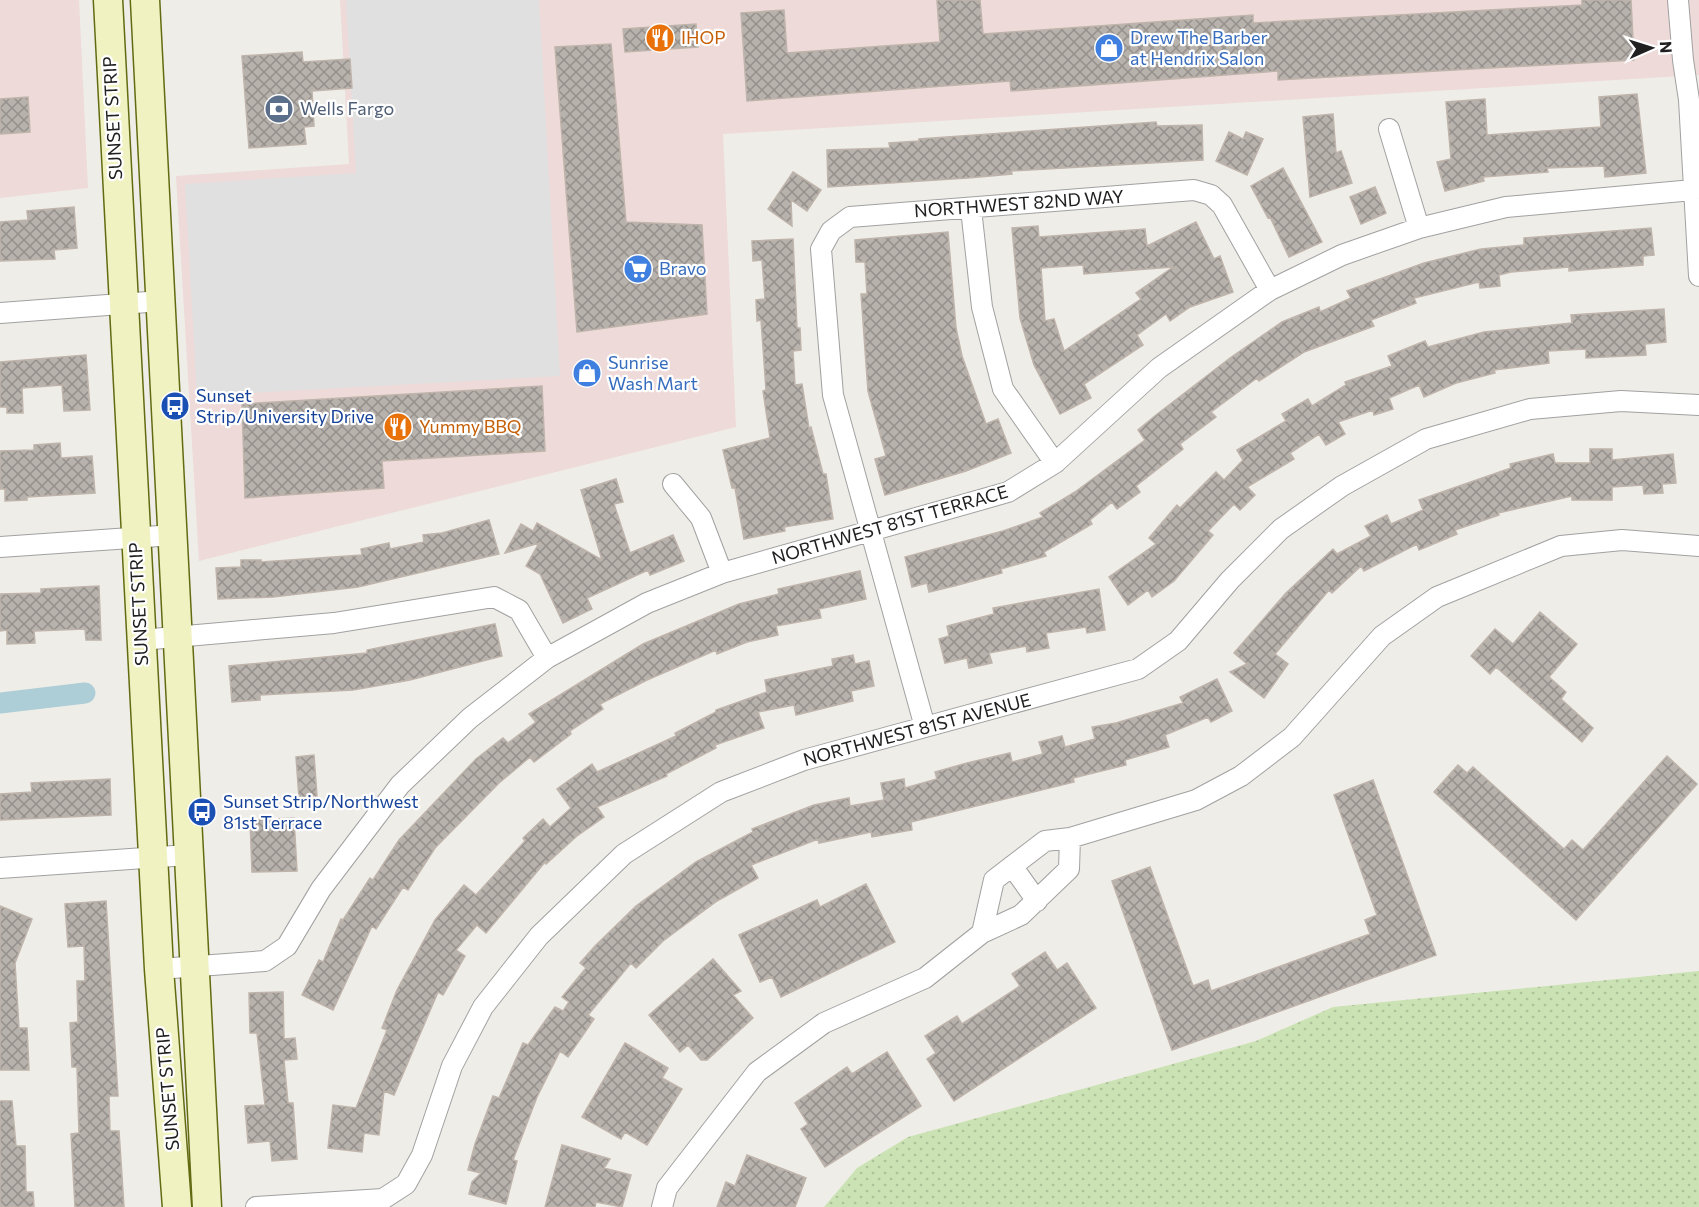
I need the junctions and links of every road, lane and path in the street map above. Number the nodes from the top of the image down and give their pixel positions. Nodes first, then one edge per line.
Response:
1 (108, 0) edge
2 (145, 0) edge
3 (1678, 0) edge
4 (1694, 100) edge
5 (1389, 129) dead end
6 (1693, 190) junction
7 (971, 209) junction
8 (1419, 228) junction
9 (1699, 276) edge
10 (1270, 290) junction
11 (161, 301) junction
12 (123, 304) junction
13 (0, 313) edge
14 (1699, 405) edge
15 (1055, 463) junction
16 (673, 484) dead end
17 (871, 532) junction
18 (174, 535) junction
19 (135, 537) junction
20 (1699, 546) edge
21 (0, 547) edge
22 (722, 573) junction
23 (179, 637) junction
24 (141, 640) junction
25 (547, 658) junction
26 (925, 727) junction
27 (1070, 838) junction
28 (188, 855) junction
29 (153, 857) junction
30 (1012, 866) junction
31 (0, 868) edge
32 (1037, 901) junction
33 (982, 933) junction
34 (194, 967) junction
35 (159, 969) junction
36 (177, 1207) edge
37 (207, 1207) edge
38 (256, 1207) edge
39 (662, 1207) edge

1 - 12 street, SUNSET STRIP
2 - 11 street, SUNSET STRIP
3 - 4 street
4 - 6 street
5 - 8 street
6 - 8 street, NORTHWEST 81ST TERRACE
6 - 9 street
7 - 10 street, NORTHWEST 82ND WAY
7 - 15 street
7 - 17 street, NORTHWEST 82ND WAY
8 - 10 street, NORTHWEST 81ST TERRACE
10 - 15 street, NORTHWEST 81ST TERRACE
11 - 12 street
11 - 18 street, SUNSET STRIP
12 - 13 street
12 - 19 street, SUNSET STRIP
14 - 26 street, NORTHWEST 81ST AVENUE
15 - 17 street, NORTHWEST 81ST TERRACE
16 - 22 street
17 - 22 street, NORTHWEST 81ST TERRACE
17 - 26 street
18 - 19 street
18 - 23 street, SUNSET STRIP
19 - 21 street
19 - 24 street, SUNSET STRIP
20 - 27 street
22 - 25 street, NORTHWEST 81ST TERRACE
23 - 24 street
23 - 25 street
23 - 28 street, SUNSET STRIP
24 - 29 street, SUNSET STRIP
25 - 34 street, NORTHWEST 81ST TERRACE
26 - 38 street, NORTHWEST 81ST AVENUE
27 - 30 street
27 - 32 street
28 - 29 street
28 - 34 street, SUNSET STRIP
29 - 31 street
29 - 35 street, SUNSET STRIP
30 - 32 street
30 - 33 street
32 - 33 street
33 - 39 street
34 - 35 street, NORTHWEST 81ST TERRACE
34 - 37 street, SUNSET STRIP
35 - 36 street, SUNSET STRIP

